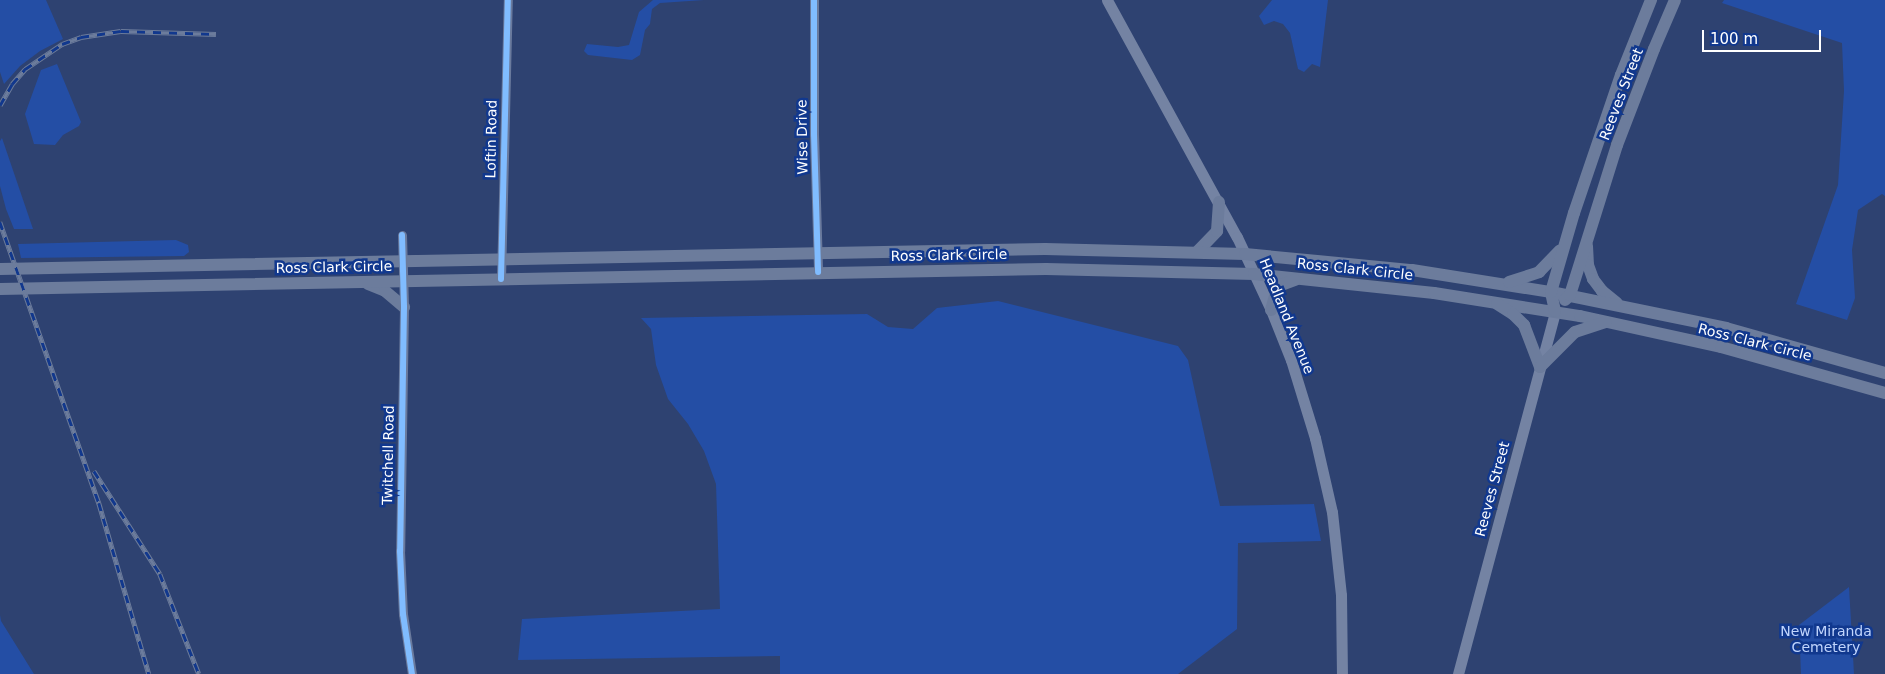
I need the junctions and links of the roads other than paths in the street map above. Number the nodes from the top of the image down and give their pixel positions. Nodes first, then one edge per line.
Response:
1 (508, 0) edge
2 (814, 0) edge
3 (1107, 0) edge
4 (1651, 0) edge
5 (1675, 0) edge
6 (1219, 202) junction
7 (402, 235) dead end
8 (1587, 236) junction
9 (1564, 246) junction
10 (1197, 252) junction
11 (818, 253) junction
12 (1245, 254) junction
13 (501, 260) junction
14 (403, 261) junction
15 (0, 269) edge
16 (818, 272) junction
17 (1254, 274) junction
18 (1300, 278) junction
19 (501, 279) junction
20 (404, 281) junction
21 (363, 282) junction
22 (1503, 283) junction
23 (0, 289) edge
24 (1551, 292) junction
25 (1570, 295) junction
26 (1493, 301) junction
27 (1618, 305) junction
28 (404, 307) junction
29 (1271, 310) junction
30 (1555, 311) junction
31 (1607, 322) junction
32 (1540, 367) junction
33 (1885, 373) edge
34 (1885, 393) edge
35 (412, 674) edge
36 (1342, 674) edge
37 (1458, 674) edge

1 - 13 street, Loftin Road
2 - 11 street, Wise Drive
3 - 6 main road, Headland Avenue
4 - 9 highway, Reeves Street
5 - 8 highway, Reeves Street
6 - 10 highway
6 - 12 main road, Headland Avenue
7 - 14 street, Twitchell Road
8 - 25 highway, Reeves Street
8 - 27 highway
9 - 22 highway
9 - 24 highway, Reeves Street
10 - 11 highway, Ross Clark Circle
10 - 12 highway, Ross Clark Circle
11 - 13 highway, Ross Clark Circle
11 - 16 street, Wise Drive
12 - 17 main road, Headland Avenue
12 - 22 highway, Ross Clark Circle
13 - 14 highway, Ross Clark Circle
13 - 19 street, Loftin Road
14 - 15 highway, Ross Clark Circle
14 - 20 street, Twitchell Road
16 - 17 highway, Ross Clark Circle
16 - 19 highway, Ross Clark Circle
17 - 18 highway, Ross Clark Circle
17 - 29 main road, Headland Avenue
18 - 26 highway, Ross Clark Circle
18 - 29 highway
19 - 20 highway, Ross Clark Circle
20 - 21 highway, Ross Clark Circle
20 - 28 street, Twitchell Road
21 - 23 highway, Ross Clark Circle
21 - 28 highway
22 - 24 highway, Ross Clark Circle
24 - 25 highway, Ross Clark Circle
24 - 30 highway, Reeves Street
25 - 27 highway, Ross Clark Circle
25 - 30 highway, Reeves Street
26 - 30 highway, Ross Clark Circle
26 - 32 highway
27 - 33 highway, Ross Clark Circle
28 - 35 street, Twitchell Road
29 - 36 main road, Headland Avenue
30 - 31 highway, Ross Clark Circle
30 - 32 main road, Reeves Street
31 - 32 highway
31 - 34 highway, Ross Clark Circle
32 - 37 main road, Reeves Street

